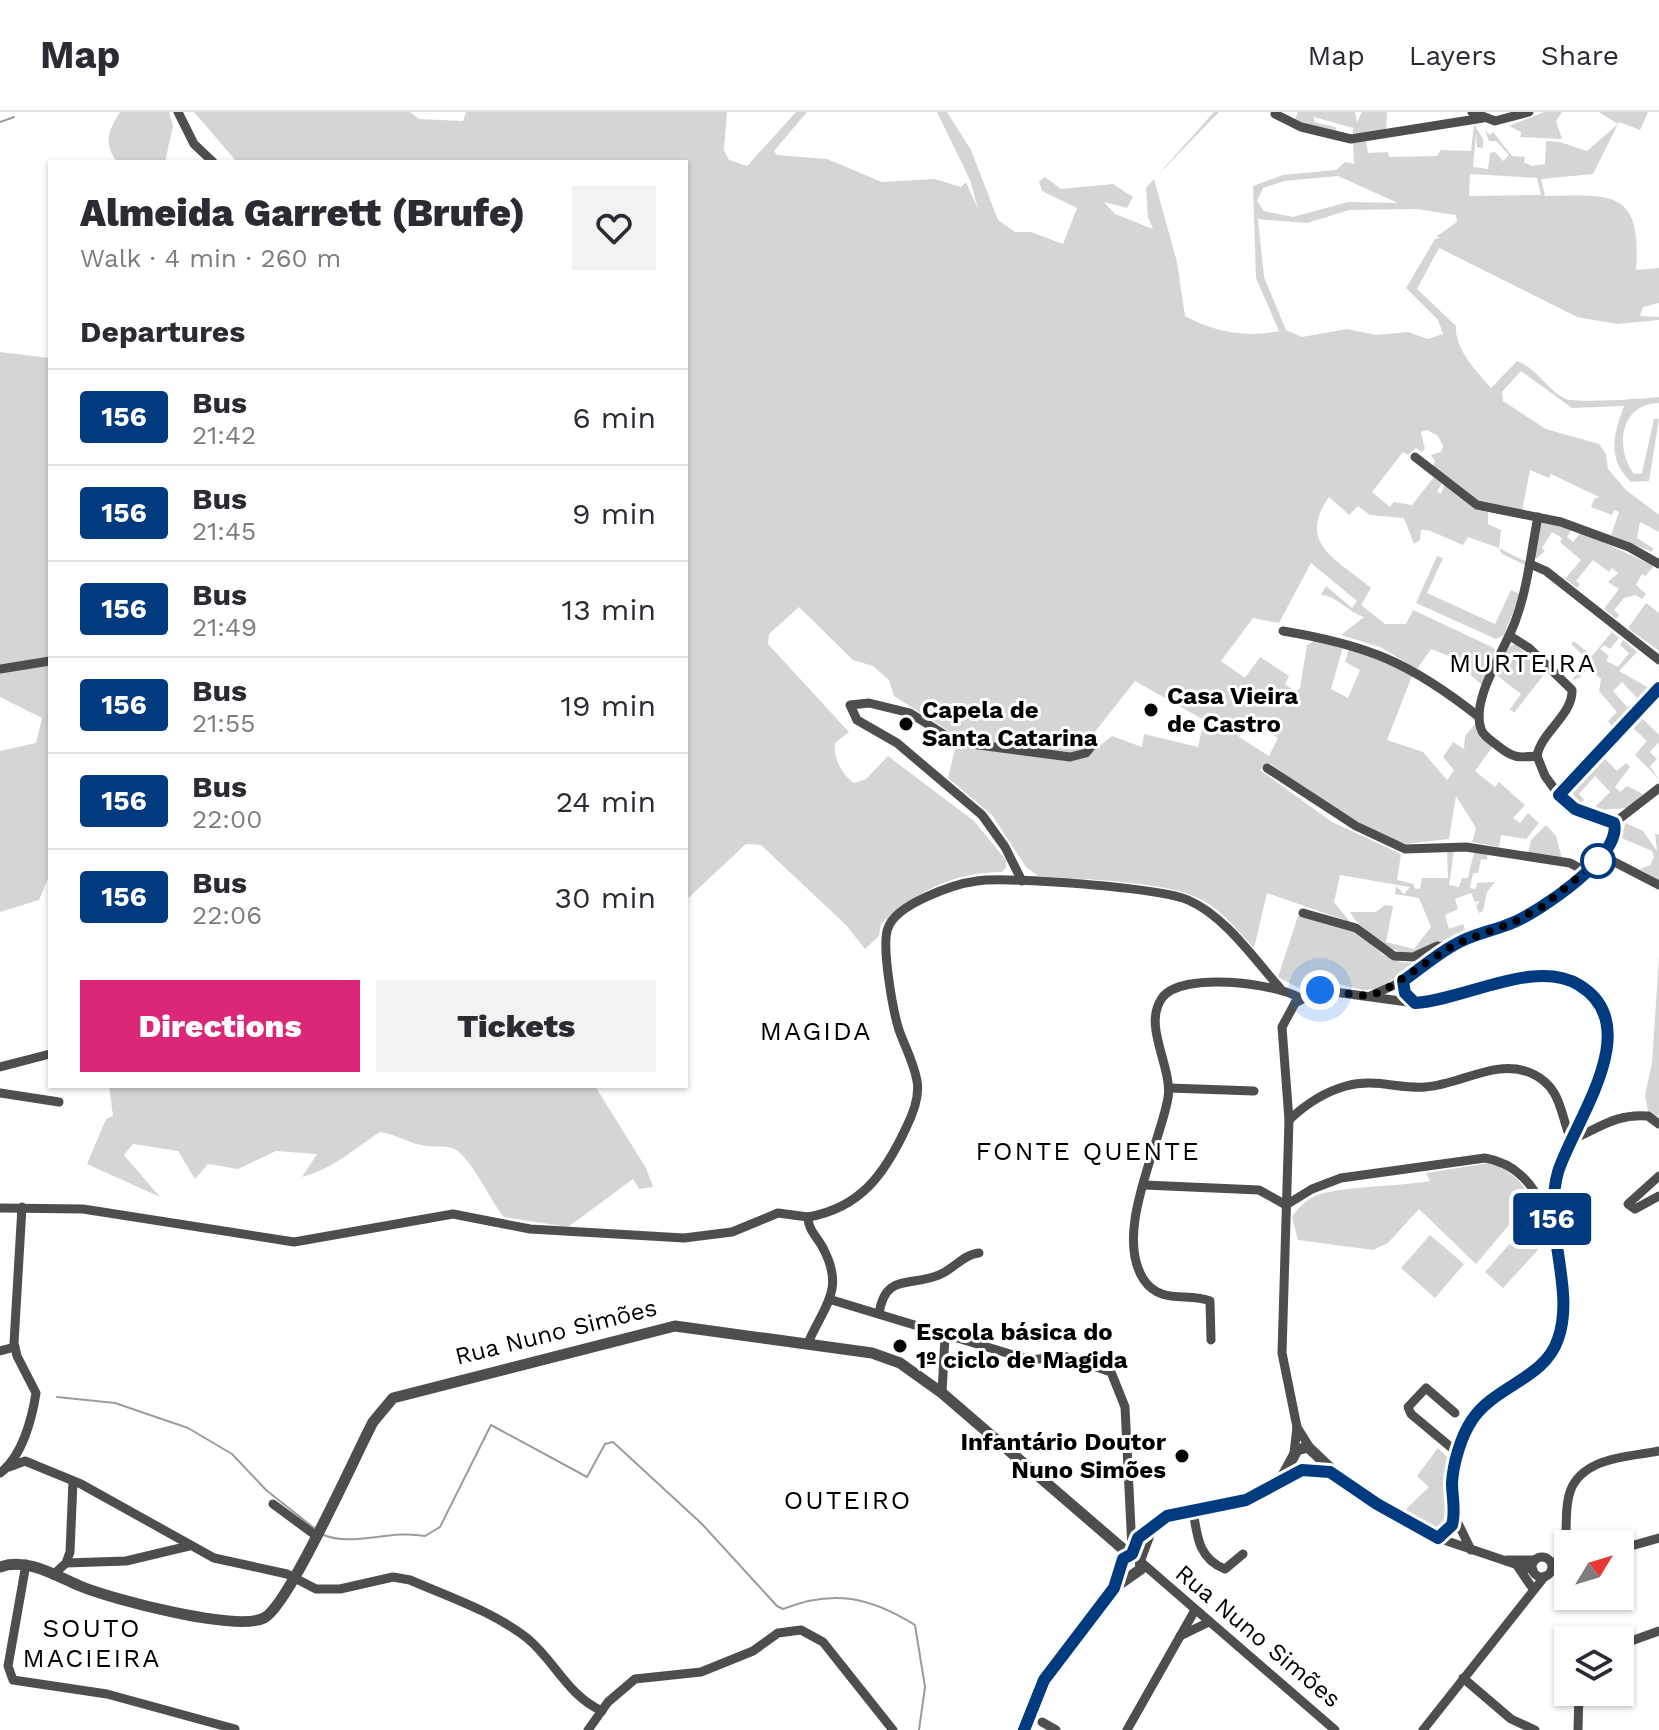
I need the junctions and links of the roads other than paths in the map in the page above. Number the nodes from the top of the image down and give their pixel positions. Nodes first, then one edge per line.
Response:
1 (178, 112) edge
2 (1472, 112) edge
3 (1529, 112) edge
4 (1275, 114) edge
5 (1483, 118) junction
6 (211, 160) edge
7 (1415, 457) dead end
8 (1538, 517) junction
9 (1530, 564) junction
10 (1659, 564) edge
11 (1283, 631) dead end
12 (1510, 636) junction
13 (1659, 660) edge
14 (48, 661) edge
15 (0, 669) edge
16 (1659, 688) edge
17 (1479, 717) junction
18 (1095, 742) dead end
19 (1537, 756) junction
20 (1267, 768) dead end
21 (1657, 793) edge
22 (1559, 795) junction
23 (1614, 823) junction
24 (1603, 856) junction
25 (1585, 871) junction
26 (1022, 881) junction
27 (1659, 885) edge
28 (1303, 913) dead end
29 (1449, 948) junction
30 (1403, 981) junction
31 (1280, 988) junction
32 (1370, 996) junction
33 (1300, 998) junction
34 (1415, 1003) junction
35 (48, 1055) edge
36 (0, 1067) edge
37 (1169, 1088) junction
38 (1254, 1091) dead end
39 (0, 1093) edge
40 (59, 1102) dead end
41 (1289, 1120) junction
42 (1659, 1124) edge
43 (1571, 1140) junction
44 (1659, 1176) edge
45 (1144, 1185) junction
46 (1659, 1196) edge
47 (1286, 1205) junction
48 (22, 1207) junction
49 (0, 1208) edge
50 (808, 1217) junction
51 (1552, 1228) junction
52 (979, 1253) dead end
53 (832, 1300) junction
54 (879, 1314) junction
55 (945, 1336) junction
56 (1211, 1340) dead end
57 (808, 1343) junction
58 (15, 1347) junction
59 (0, 1351) edge
60 (942, 1393) junction
61 (1455, 1413) dead end
62 (1297, 1427) junction
63 (1659, 1451) edge
64 (1313, 1452) junction
65 (1459, 1454) junction
66 (1294, 1457) junction
67 (4, 1470) edge
68 (1305, 1470) junction
69 (1330, 1472) junction
70 (73, 1481) junction
71 (1279, 1483) junction
72 (273, 1504) dead end
73 (1193, 1510) junction
74 (1454, 1515) junction
75 (1152, 1527) junction
76 (1564, 1530) edge
77 (315, 1535) junction
78 (1438, 1538) junction
79 (1659, 1538) edge
80 (1115, 1542) junction
81 (1634, 1545) edge
82 (189, 1546) junction
83 (1471, 1550) junction
84 (1243, 1554) dead end
85 (1554, 1557) edge
86 (1133, 1558) junction
87 (1505, 1561) junction
88 (66, 1563) junction
89 (26, 1564) junction
90 (0, 1567) edge
91 (1518, 1567) junction
92 (1554, 1567) edge
93 (1542, 1568) junction
94 (53, 1575) junction
95 (294, 1577) junction
96 (1530, 1589) junction
97 (1195, 1610) junction
98 (1209, 1622) junction
99 (1659, 1631) edge
100 (1180, 1636) junction
101 (1634, 1640) edge
102 (1463, 1678) junction
103 (1579, 1706) edge
104 (602, 1711) junction
105 (1031, 1713) junction
106 (1042, 1722) dead end
107 (235, 1729) edge
108 (588, 1730) edge
109 (893, 1730) edge
110 (1024, 1730) edge
111 (1031, 1730) edge
112 (1056, 1730) edge
113 (1127, 1730) edge
114 (1335, 1730) edge
115 (1423, 1730) edge
116 (1535, 1730) edge
117 (1578, 1730) edge

1 - 6 street
2 - 5 street
3 - 5 street
4 - 5 street
7 - 8 street
8 - 9 street
8 - 10 street
9 - 12 street
9 - 13 street
11 - 17 street
12 - 17 street
12 - 19 street
14 - 15 street
16 - 22 street
17 - 19 street
18 - 26 street
19 - 22 street
20 - 25 street
21 - 23 street
22 - 23 street
23 - 24 street
24 - 25 street
24 - 27 street
25 - 29 street
26 - 31 street
26 - 50 street
28 - 29 street
29 - 30 street
30 - 32 street
30 - 34 street
31 - 33 street
31 - 37 street
32 - 33 street
32 - 34 street
33 - 41 street
34 - 43 street
35 - 36 street
37 - 38 street
37 - 45 street
39 - 40 street
41 - 43 street
41 - 47 street
42 - 43 street
43 - 51 street
44 - 46 street
45 - 47 street
45 - 56 street
47 - 51 street
47 - 62 street
48 - 49 street
48 - 50 street
48 - 58 street
50 - 53 street
51 - 65 street
52 - 54 street
53 - 54 street
53 - 57 street
54 - 55 street
55 - 60 street
55 - 86 street
57 - 60 street, Rua Nuno Simões
57 - 77 street, Rua Nuno Simões
58 - 59 street
58 - 67 street
60 - 80 street, Rua Nuno Simões
61 - 65 street
62 - 64 street
62 - 66 street
63 - 76 street
64 - 66 street
64 - 68 street
64 - 69 street
65 - 74 street
66 - 68 street
66 - 71 street
67 - 70 street
68 - 69 street
68 - 71 street
69 - 78 street
70 - 82 street
70 - 88 street
71 - 73 street
72 - 77 street
73 - 75 street
73 - 84 street
74 - 78 street
74 - 83 street
75 - 86 street
75 - 86 street
77 - 95 street, Rua Nuno Simões
78 - 83 street
79 - 81 street
80 - 86 street, Rua Nuno Simões
80 - 86 street
82 - 88 street
82 - 95 street
83 - 87 street
85 - 93 street
86 - 97 street, Rua Nuno Simões
86 - 105 street
87 - 91 street
87 - 93 street
88 - 94 street
89 - 90 street
89 - 94 street, Rua Nuno Simões
89 - 107 street
91 - 93 street
91 - 96 street
92 - 93 street
93 - 96 street
94 - 95 street, Rua Nuno Simões
95 - 104 street
96 - 102 street
97 - 98 street, Rua Nuno Simões
97 - 100 street
98 - 100 street
98 - 114 street, Rua Nuno Simões
99 - 101 street
100 - 113 street
102 - 115 street
102 - 116 street
103 - 117 street
104 - 108 street
104 - 109 street
105 - 110 street
105 - 111 street
106 - 112 street

